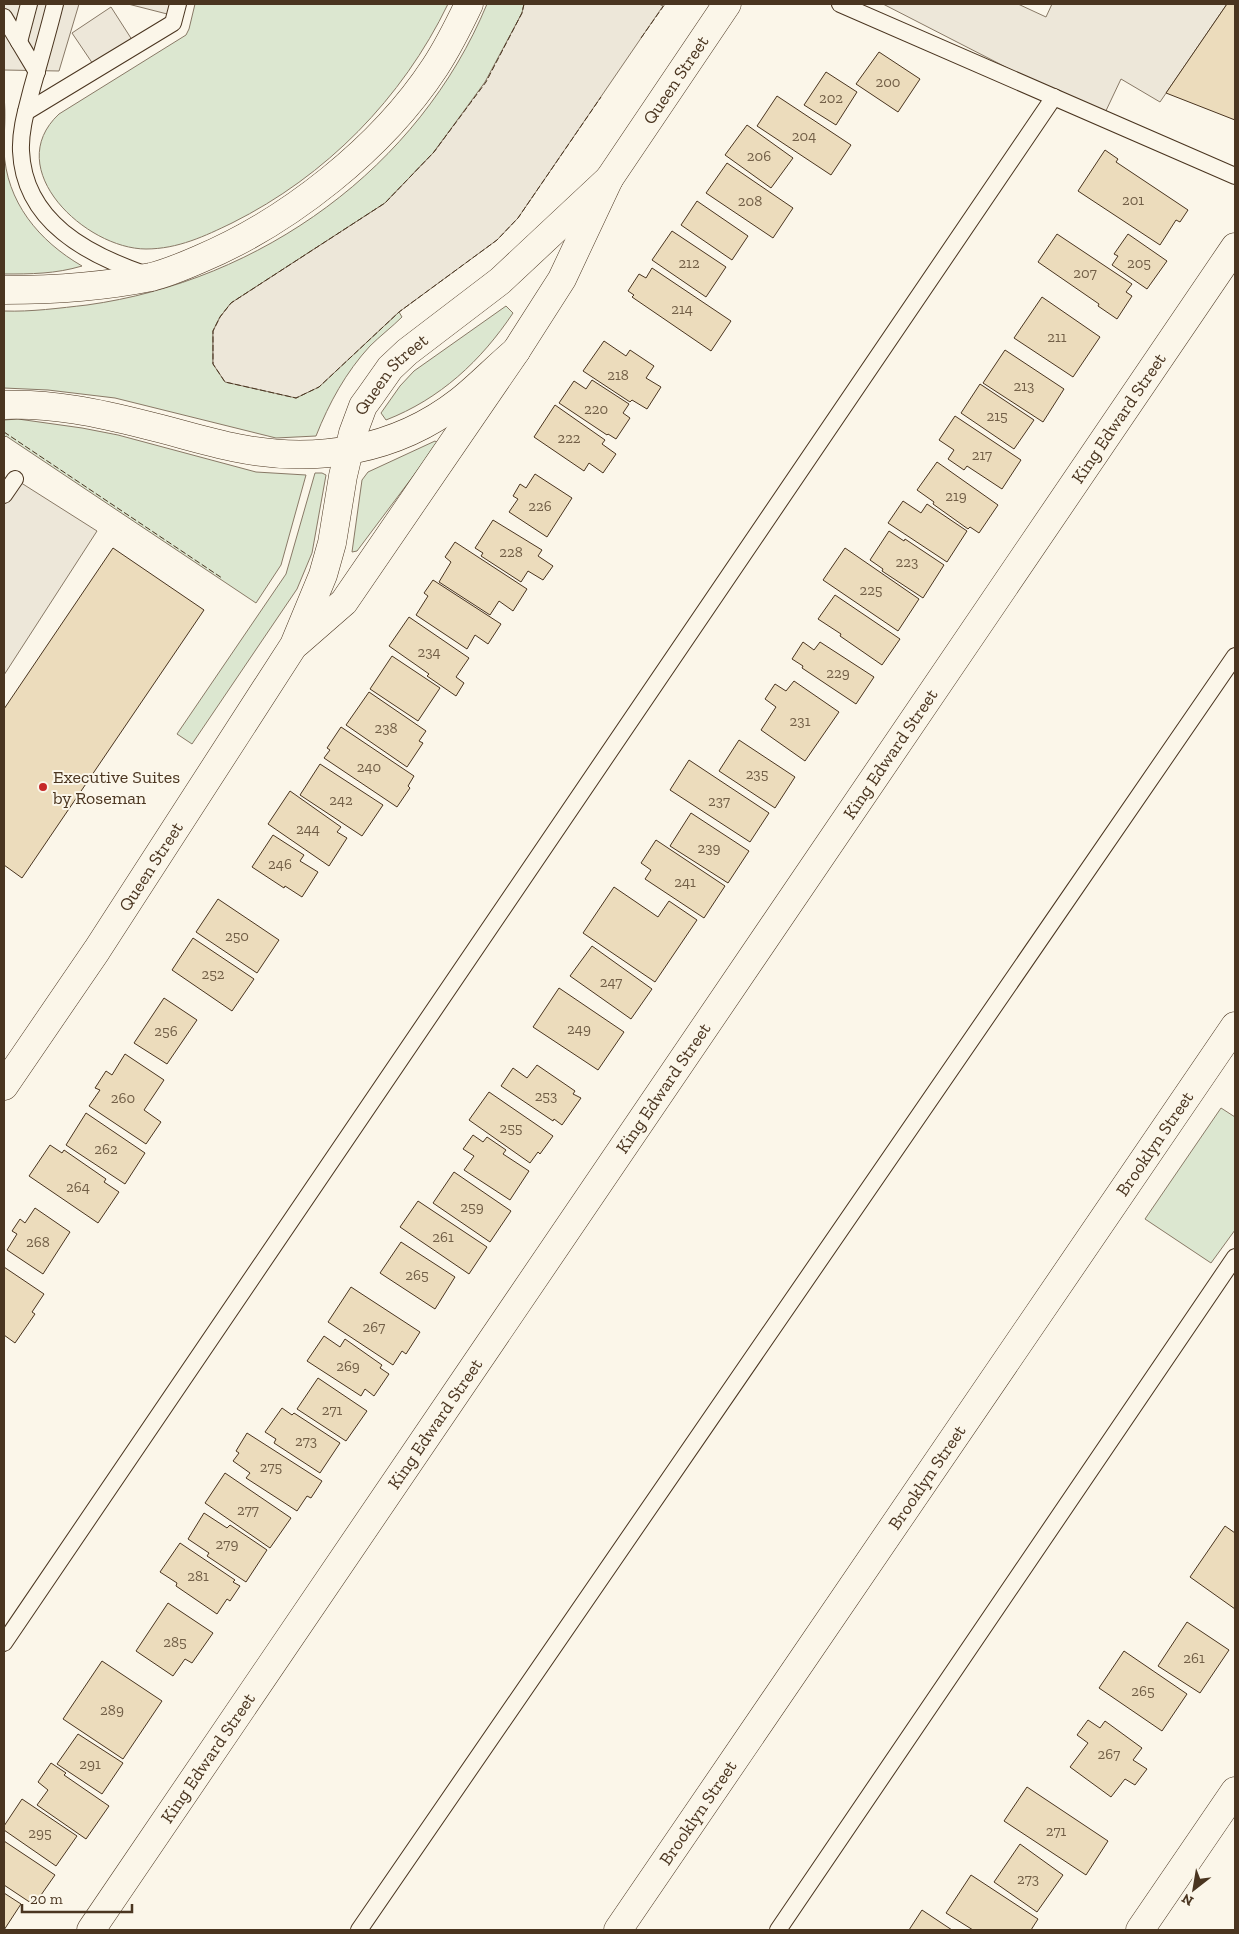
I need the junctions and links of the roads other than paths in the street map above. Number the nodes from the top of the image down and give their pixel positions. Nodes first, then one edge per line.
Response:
1 (6, 4) edge
2 (30, 4) edge
3 (55, 4) edge
4 (178, 4) edge
5 (469, 4) edge
6 (727, 4) edge
7 (840, 4) edge
8 (4, 15) edge
9 (19, 42) junction
10 (36, 72) junction
11 (1054, 97) junction
12 (26, 112) junction
13 (1235, 176) edge
14 (608, 179) junction
15 (1235, 247) edge
16 (152, 276) junction
17 (4, 290) edge
18 (516, 351) junction
19 (4, 405) edge
20 (348, 451) junction
21 (15, 479) dead end
22 (4, 495) edge
23 (294, 645) junction
24 (1235, 656) edge
25 (1235, 1026) edge
26 (4, 1086) edge
27 (1235, 1257) edge
28 (4, 1643) edge
29 (1235, 1791) edge
30 (91, 1930) edge
31 (359, 1930) edge
32 (618, 1930) edge
33 (778, 1930) edge
34 (1140, 1930) edge

1 - 8 lane
2 - 9 lane
3 - 10 lane
4 - 12 lane
5 - 16 main road
6 - 14 main road, Queen Street
7 - 11 lane
8 - 9 lane
9 - 10 lane
10 - 12 lane
11 - 13 lane
11 - 28 lane
12 - 16 lane
14 - 18 main road, Queen Street
14 - 20 main road, Queen Street
15 - 30 main road, King Edward Street
16 - 17 main road
18 - 20 main road
18 - 23 main road, Queen Street
19 - 20 main road
20 - 23 main road, Queen Street
21 - 22 lane
23 - 26 main road, Queen Street
24 - 31 lane
25 - 32 main road, Brooklyn Street
27 - 33 lane
29 - 34 main road

